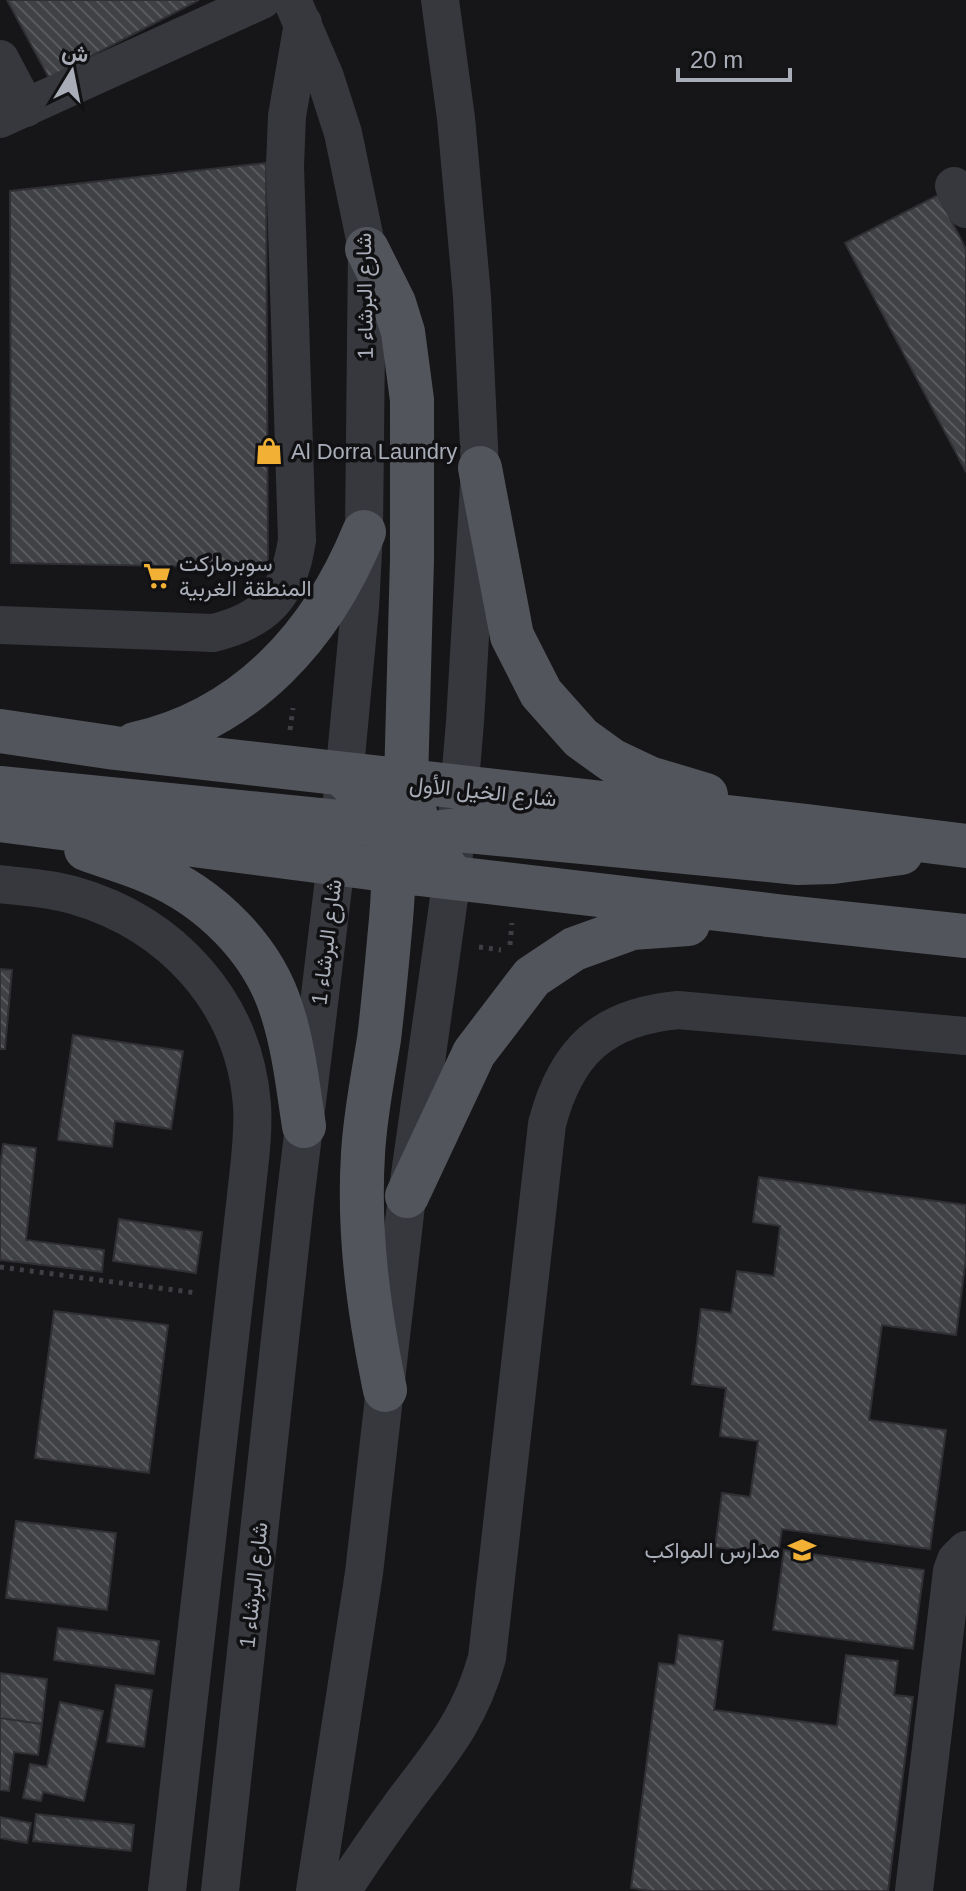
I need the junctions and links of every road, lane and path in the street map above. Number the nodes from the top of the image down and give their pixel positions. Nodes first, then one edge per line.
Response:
1 (262, 0) edge
2 (440, 0) edge
3 (297, 11) edge
4 (0, 59) edge
5 (13, 114) edge
6 (367, 249) junction
7 (480, 468) junction
8 (364, 532) junction
9 (0, 625) edge
10 (0, 731) edge
11 (115, 748) junction
12 (342, 775) junction
13 (2, 809) edge
14 (807, 826) junction
15 (400, 827) junction
16 (950, 845) edge
17 (452, 877) junction
18 (0, 884) edge
19 (777, 916) junction
20 (966, 936) edge
21 (966, 1036) edge
22 (304, 1126) junction
23 (246, 1196) junction
24 (407, 1196) junction
25 (295, 1201) junction
26 (0, 1267) edge
27 (236, 1299) junction
28 (385, 1390) junction
29 (966, 1550) edge
30 (167, 1891) edge
31 (220, 1891) edge
32 (315, 1891) edge
33 (342, 1891) edge
34 (914, 1891) edge

1 - 5 street
2 - 7 street, شارع البرشاء 1
3 - 6 street, شارع البرشاء 1
3 - 9 street
4 - 5 street
6 - 8 street, شارع البرشاء 1
6 - 15 main road
7 - 14 main road
7 - 15 street, شارع البرشاء 1
8 - 11 main road
8 - 12 street, شارع البرشاء 1
10 - 11 main road, شارع الخيل الأول
11 - 12 main road, شارع الخيل الأول
12 - 15 main road, شارع الخيل الأول
12 - 15 street, شارع البرشاء 1
13 - 15 main road, شارع الخيل الأول
13 - 22 main road
14 - 15 main road, شارع الخيل الأول
14 - 16 main road, شارع الخيل الأول
15 - 16 main road
15 - 17 main road, شارع الخيل الأول
15 - 17 street, شارع البرشاء 1
15 - 22 street, شارع البرشاء 1
15 - 28 main road
17 - 19 main road, شارع الخيل الأول
17 - 24 street, شارع البرشاء 1
18 - 23 street
19 - 20 main road, شارع الخيل الأول
19 - 24 main road
21 - 33 street
22 - 25 street, شارع البرشاء 1
23 - 25 street
23 - 27 street
24 - 28 street, شارع البرشاء 1
25 - 31 street, شارع البرشاء 1
26 - 27 path
27 - 30 street
28 - 32 street, شارع البرشاء 1
29 - 34 street

